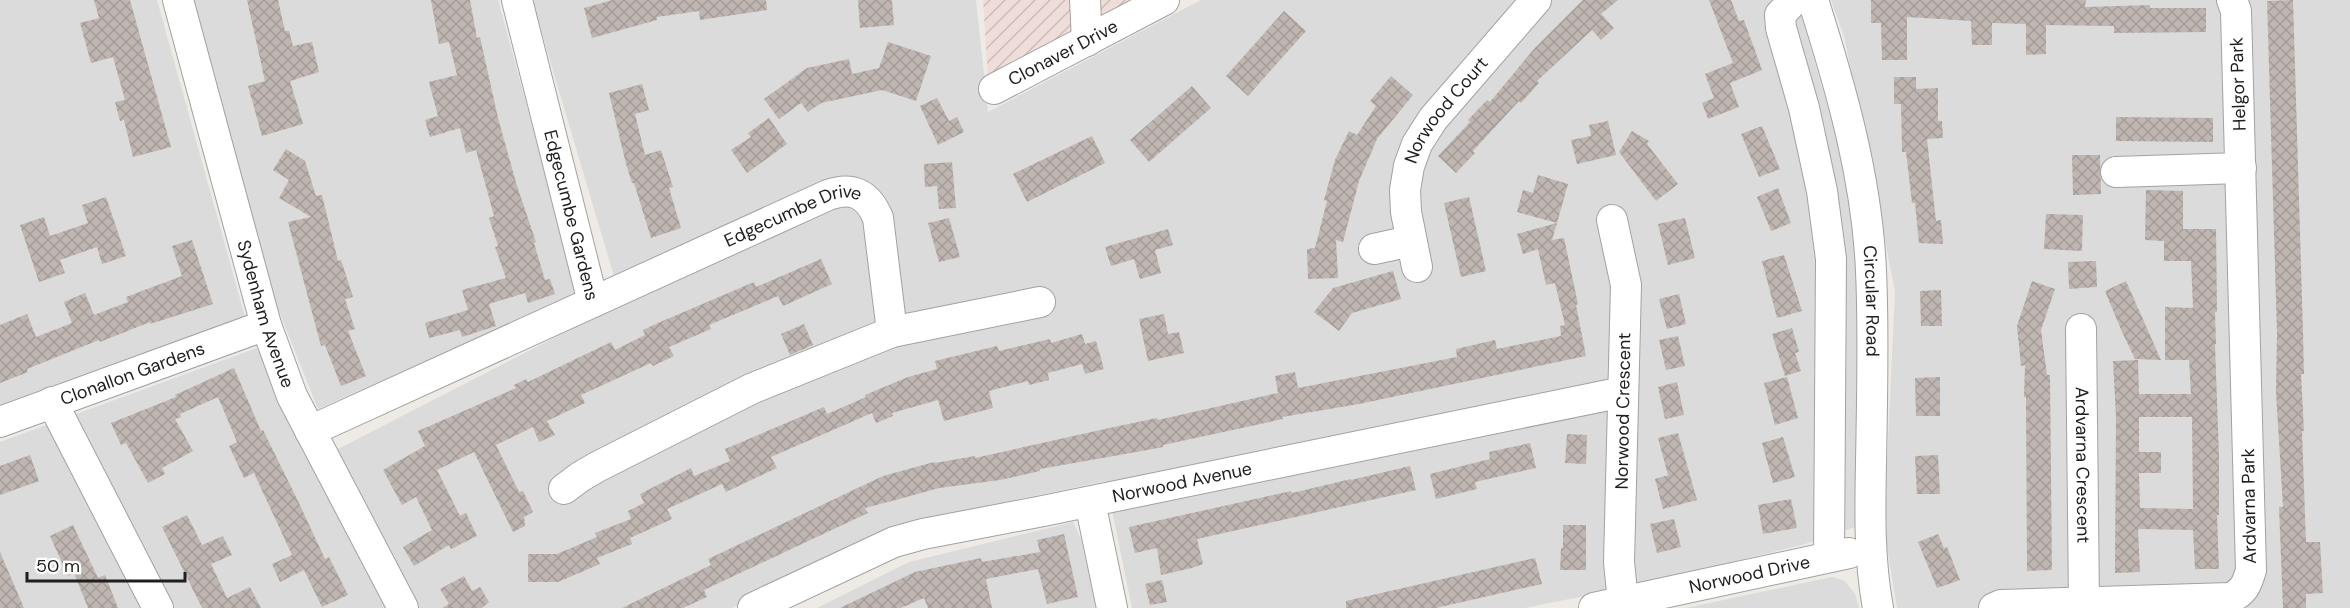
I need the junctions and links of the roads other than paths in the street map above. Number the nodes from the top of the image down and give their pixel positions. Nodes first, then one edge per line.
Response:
1 (178, 0) edge
2 (517, 0) edge
3 (1085, 0) edge
4 (1164, 0) edge
5 (1536, 0) edge
6 (1794, 0) edge
7 (1813, 0) edge
8 (2232, 0) edge
9 (1087, 40) junction
10 (994, 89) dead end
11 (2241, 168) junction
12 (2116, 172) dead end
13 (1612, 220) dead end
14 (1374, 249) dead end
15 (593, 302) junction
16 (1040, 302) dead end
17 (266, 325) junction
18 (2081, 329) dead end
19 (892, 332) junction
20 (1623, 392) junction
21 (52, 402) junction
22 (0, 422) edge
23 (310, 431) junction
24 (564, 489) dead end
25 (1090, 502) junction
26 (1870, 549) junction
27 (1829, 557) junction
28 (1623, 602) junction
29 (2084, 603) junction
30 (158, 608) edge
31 (403, 608) edge
32 (753, 608) edge
33 (1112, 608) edge
34 (1594, 608) edge
35 (1878, 608) edge
36 (1994, 608) edge

1 - 17 street, Sydenham Avenue
2 - 15 street, Edgecumbe Gardens
3 - 9 street
4 - 9 street, Clonaver Drive
5 - 14 street, Norwood Court
6 - 27 street
7 - 26 street, Circular Road
8 - 11 street, Helgor Park
9 - 10 street, Clonaver Drive
11 - 12 street
11 - 29 street, Ardvarna Park
13 - 20 street, Norwood Crescent
15 - 19 street, Edgecumbe Drive
15 - 23 street, Edgecumbe Gardens
16 - 19 street
17 - 21 street, Clonallon Gardens
17 - 23 street, Sydenham Avenue
18 - 29 street, Ardvarna Crescent
19 - 24 street
20 - 25 street, Norwood Avenue
20 - 28 street, Norwood Crescent
21 - 22 street, Clonallon Gardens
21 - 30 street
23 - 31 street, Sydenham Avenue
25 - 32 street, Norwood Avenue
25 - 33 street
26 - 27 street, Norwood Drive
26 - 35 street, Circular Road
27 - 28 street, Norwood Drive
28 - 34 street, Norwood Drive
29 - 36 street, Ardvarna Park

